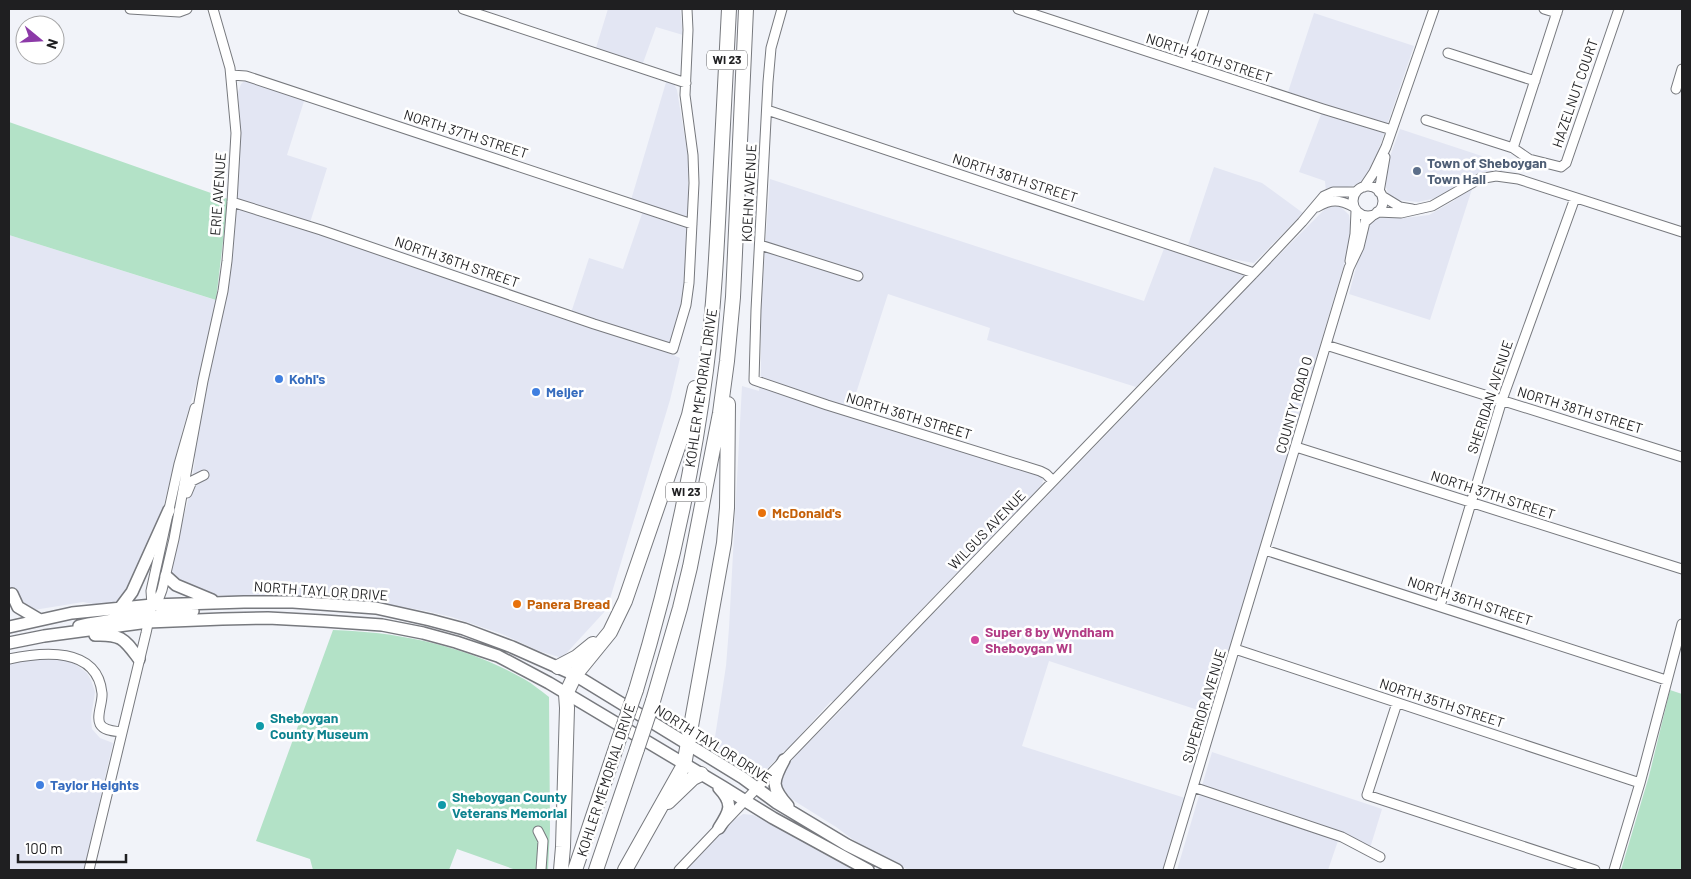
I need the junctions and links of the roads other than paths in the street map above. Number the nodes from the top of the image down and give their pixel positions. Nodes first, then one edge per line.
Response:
1 (130, 9) edge
2 (187, 9) edge
3 (213, 9) edge
4 (463, 9) edge
5 (687, 9) edge
6 (721, 9) edge
7 (729, 9) edge
8 (746, 9) edge
9 (750, 9) edge
10 (782, 9) edge
11 (1018, 9) edge
12 (1204, 9) edge
13 (1434, 9) edge
14 (1544, 9) edge
15 (1619, 9) edge
16 (1557, 11) edge
17 (1448, 53) dead end
18 (1186, 64) junction
19 (1682, 69) edge
20 (743, 74) junction
21 (231, 75) junction
22 (1535, 81) junction
23 (686, 83) junction
24 (1676, 89) dead end
25 (767, 110) junction
26 (724, 111) junction
27 (1426, 120) dead end
28 (1392, 130) junction
29 (1386, 147) junction
30 (1513, 148) junction
31 (1360, 190) junction
32 (1380, 194) junction
33 (1575, 198) junction
34 (232, 202) junction
35 (1314, 208) junction
36 (1355, 209) junction
37 (1418, 209) junction
38 (1375, 214) junction
39 (692, 224) junction
40 (1682, 232) edge
41 (760, 245) junction
42 (1349, 268) junction
43 (1254, 273) junction
44 (858, 276) dead end
45 (714, 290) junction
46 (1326, 345) junction
47 (727, 361) junction
48 (754, 380) joint
49 (203, 381) junction
50 (1502, 400) junction
51 (1296, 447) junction
52 (1682, 457) edge
53 (204, 475) dead end
54 (1053, 481) junction
55 (1471, 503) junction
56 (169, 510) junction
57 (174, 539) junction
58 (646, 544) junction
59 (1265, 550) junction
60 (1682, 569) edge
61 (166, 576) junction
62 (9, 601) edge
63 (219, 603) junction
64 (152, 605) junction
65 (1440, 606) junction
66 (120, 608) junction
67 (40, 620) junction
68 (148, 622) junction
69 (1682, 624) edge
70 (9, 627) edge
71 (44, 636) junction
72 (9, 643) edge
73 (1235, 649) junction
74 (139, 659) junction
75 (9, 660) edge
76 (558, 667) junction
77 (575, 675) junction
78 (1666, 680) junction
79 (566, 694) junction
80 (1397, 703) junction
81 (121, 732) junction
82 (687, 745) junction
83 (784, 760) junction
84 (684, 764) junction
85 (706, 777) junction
86 (1640, 783) junction
87 (756, 788) junction
88 (1193, 788) junction
89 (745, 801) junction
90 (660, 809) junction
91 (797, 814) junction
92 (719, 828) junction
93 (538, 831) dead end
94 (1380, 857) dead end
95 (89, 870) edge
96 (541, 870) edge
97 (561, 870) edge
98 (575, 870) edge
99 (596, 870) edge
100 (626, 870) edge
101 (679, 870) edge
102 (868, 870) edge
103 (897, 870) edge
104 (1168, 870) edge
105 (1595, 870) edge
106 (1614, 870) edge

1 - 2 street
3 - 21 street, ERIE AVENUE
4 - 23 street
5 - 23 street
6 - 26 highway
7 - 26 highway, KOHLER MEMORIAL DRIVE / WI 23
8 - 20 highway, KOHLER MEMORIAL DRIVE / WI 23
9 - 20 highway
10 - 25 street, KOEHN AVENUE
11 - 18 street, NORTH 40TH STREET
12 - 18 street
13 - 28 street
14 - 16 street
15 - 30 street, HAZELNUT COURT
16 - 22 street
17 - 22 street
18 - 28 street, NORTH 40TH STREET
19 - 24 street
20 - 47 highway, KOHLER MEMORIAL DRIVE / WI 23
21 - 34 street, ERIE AVENUE
21 - 39 street, NORTH 37TH STREET
22 - 30 street
23 - 39 street
25 - 41 street, KOEHN AVENUE
25 - 43 street, NORTH 38TH STREET
26 - 45 highway, KOHLER MEMORIAL DRIVE / WI 23
27 - 30 street, HAZELNUT COURT
28 - 29 street
29 - 31 street
29 - 32 street
31 - 32 street
31 - 35 street, WILGUS AVENUE
31 - 36 street
32 - 37 street
32 - 38 street
33 - 37 street
33 - 40 street
33 - 50 street, SHERIDAN AVENUE
34 - 39 street, NORTH 36TH STREET
34 - 49 street, ERIE AVENUE
35 - 36 street, WILGUS AVENUE
35 - 43 street, WILGUS AVENUE
36 - 38 street
36 - 42 street, COUNTY ROAD O
37 - 38 street
38 - 42 street, COUNTY ROAD O
41 - 44 street
41 - 48 street, KOEHN AVENUE
42 - 46 street, COUNTY ROAD O
43 - 54 street, WILGUS AVENUE
45 - 58 highway
45 - 98 highway, KOHLER MEMORIAL DRIVE / WI 23, bridge
46 - 50 street, NORTH 38TH STREET
46 - 51 street, COUNTY ROAD O
47 - 82 highway
47 - 99 highway, KOHLER MEMORIAL DRIVE / WI 23, bridge
48 - 54 street, NORTH 36TH STREET
49 - 56 street, ERIE AVENUE
49 - 57 street, ERIE AVENUE
50 - 52 street, NORTH 38TH STREET
50 - 55 street, SHERIDAN AVENUE
51 - 55 street, NORTH 37TH STREET
51 - 59 street, COUNTY ROAD O
53 - 57 street
54 - 83 street, WILGUS AVENUE
55 - 60 street, NORTH 37TH STREET
55 - 65 street, SHERIDAN AVENUE
56 - 64 street, ERIE AVENUE
56 - 66 main road
57 - 61 street, ERIE AVENUE
58 - 76 highway
58 - 77 highway
59 - 65 street, NORTH 36TH STREET
59 - 73 street, SUPERIOR AVENUE
61 - 63 main road
61 - 64 street, ERIE AVENUE
62 - 67 main road
63 - 64 main road, NORTH TAYLOR DRIVE
63 - 68 main road
63 - 76 main road, NORTH TAYLOR DRIVE
64 - 66 main road, NORTH TAYLOR DRIVE
64 - 68 street, ERIE AVENUE
64 - 71 main road
65 - 78 street, NORTH 36TH STREET
66 - 67 main road, NORTH TAYLOR DRIVE
67 - 70 main road, NORTH TAYLOR DRIVE
68 - 71 main road
68 - 74 street, ERIE AVENUE
68 - 79 main road
69 - 78 street
71 - 72 main road
71 - 74 main road
73 - 80 street, NORTH 35TH STREET
73 - 88 street, SUPERIOR AVENUE
74 - 81 street, ERIE AVENUE
75 - 81 street
76 - 77 main road, NORTH TAYLOR DRIVE
77 - 79 highway
77 - 82 main road, NORTH TAYLOR DRIVE
78 - 86 street
79 - 84 main road
79 - 97 highway
80 - 86 street, NORTH 35TH STREET
80 - 105 street
81 - 95 street, ERIE AVENUE
82 - 84 highway
82 - 87 main road, NORTH TAYLOR DRIVE
83 - 87 street, WILGUS AVENUE
83 - 91 main road
84 - 85 main road
84 - 90 highway
85 - 89 main road
85 - 90 highway
85 - 92 main road
86 - 106 street
87 - 89 street, WILGUS AVENUE
87 - 91 main road, NORTH TAYLOR DRIVE
88 - 94 street
88 - 104 street, SUPERIOR AVENUE
89 - 92 street, WILGUS AVENUE
89 - 102 main road
90 - 100 highway
91 - 103 main road, NORTH TAYLOR DRIVE
92 - 101 street, WILGUS AVENUE
93 - 96 street

